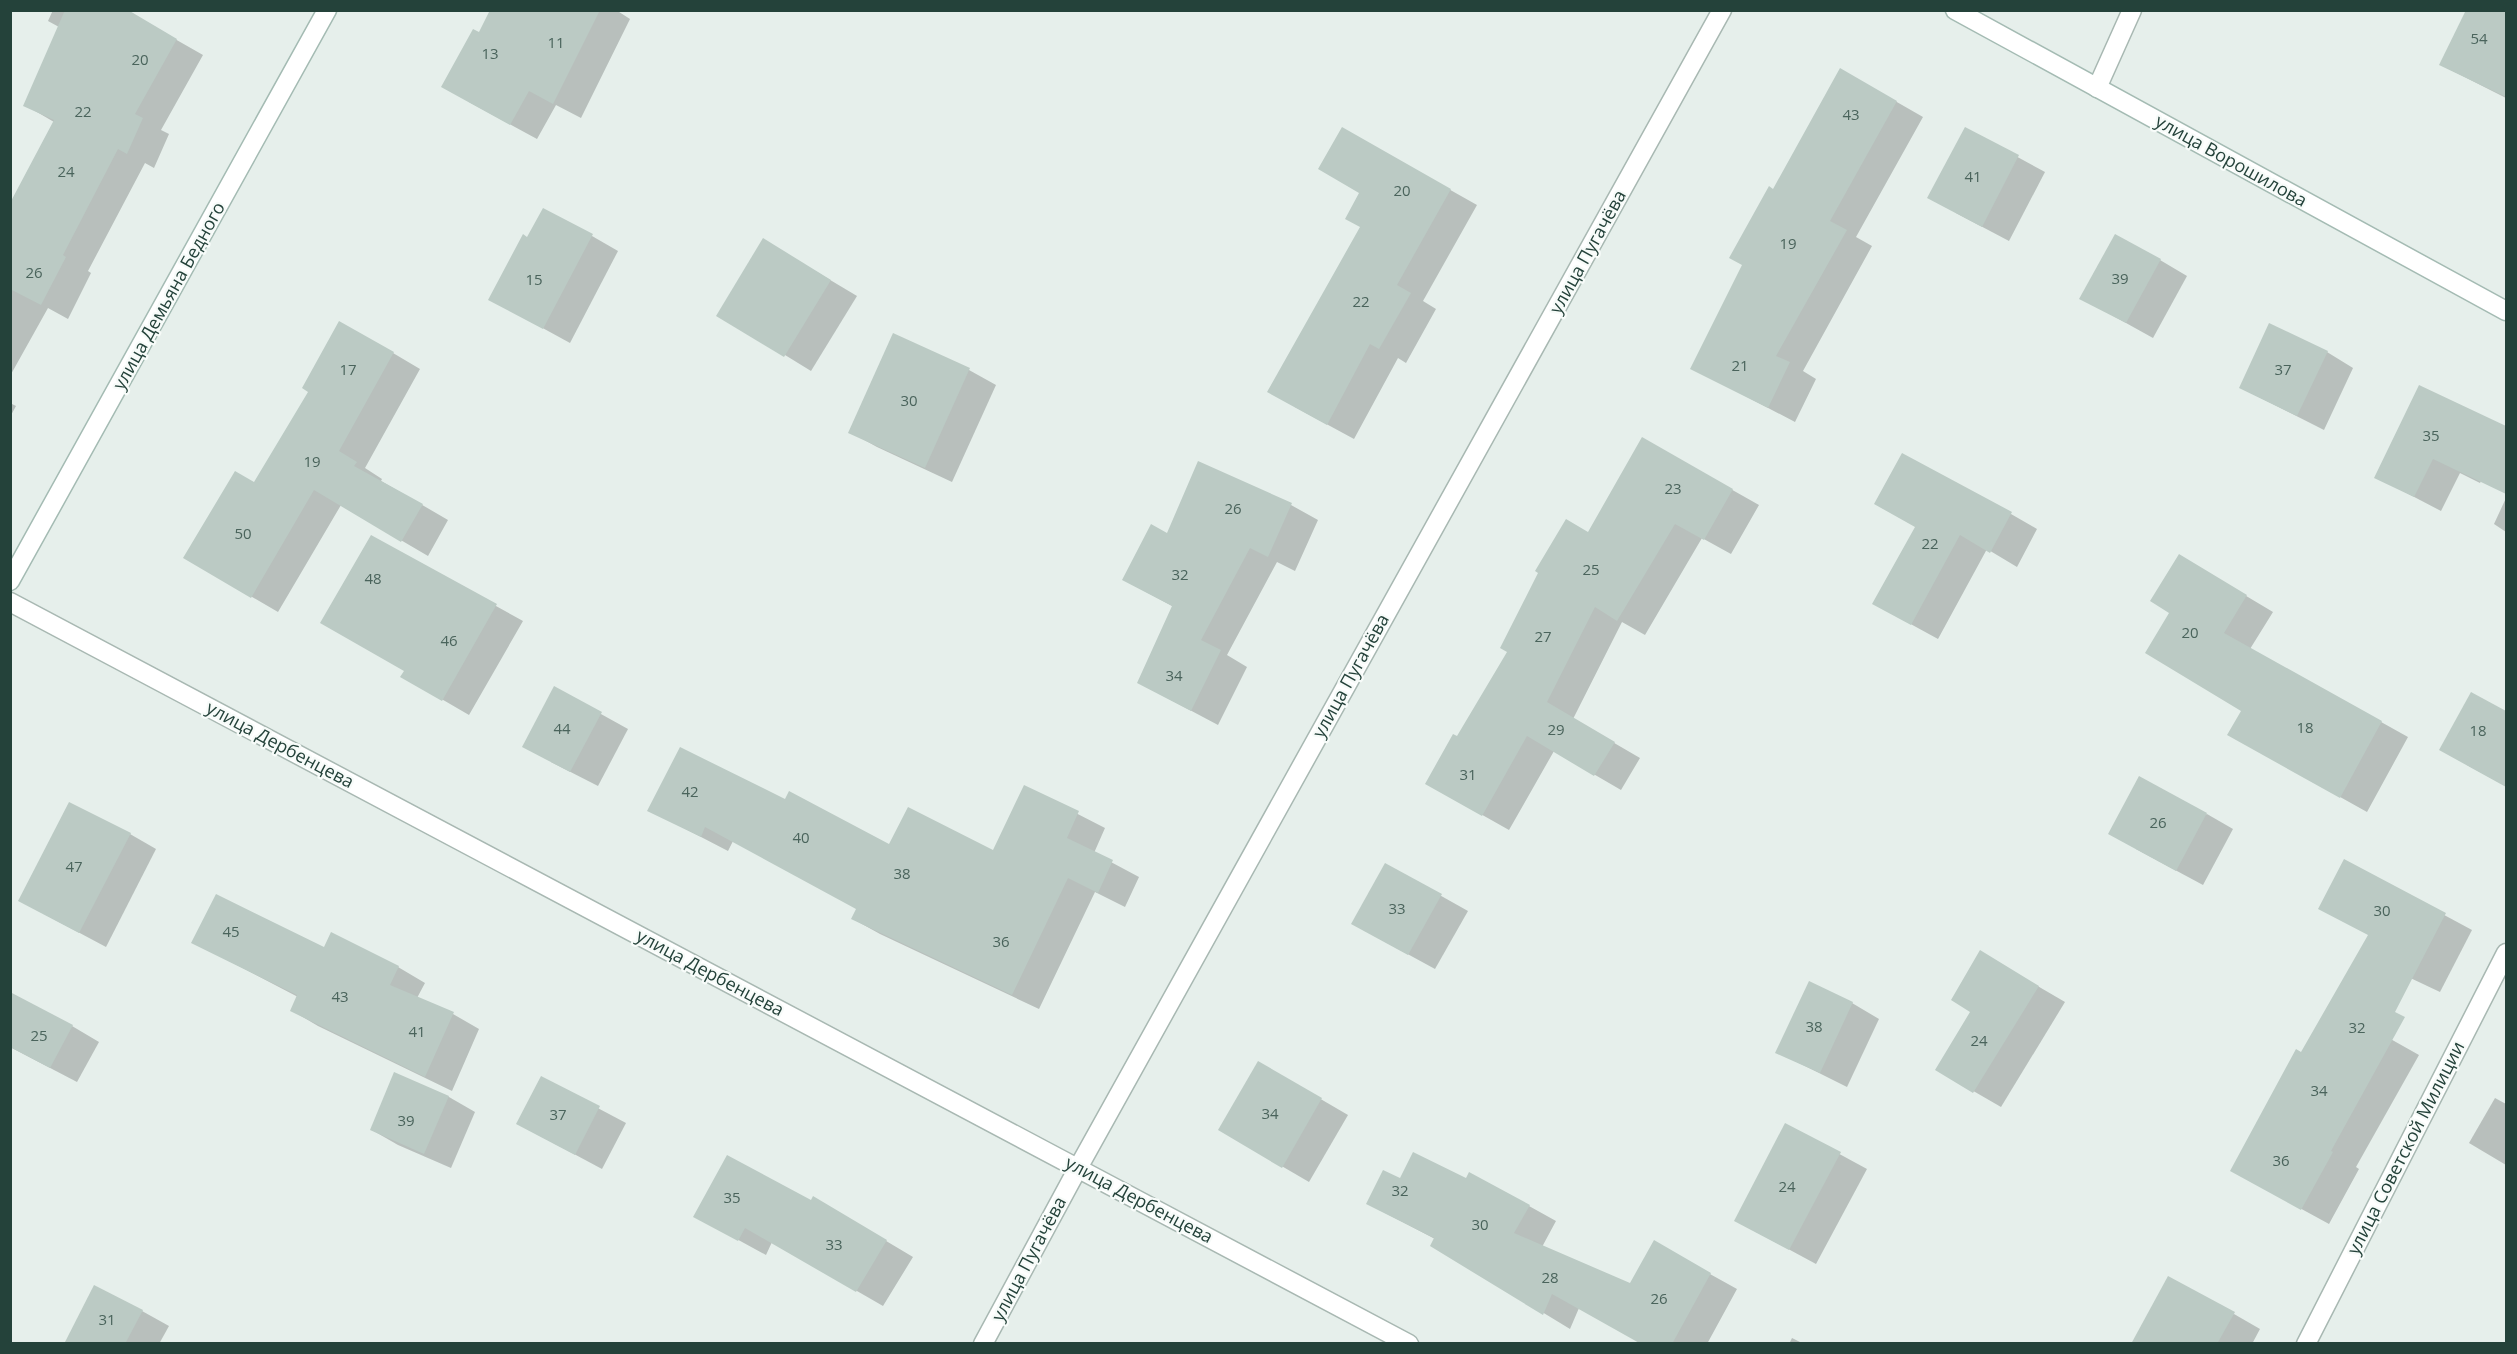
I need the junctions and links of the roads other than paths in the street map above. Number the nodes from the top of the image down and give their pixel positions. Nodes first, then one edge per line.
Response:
1 (327, 10) edge
2 (1722, 10) edge
3 (1955, 10) edge
4 (2132, 10) edge
5 (2097, 88) junction
6 (2506, 310) edge
7 (10, 581) edge
8 (10, 602) edge
9 (2506, 953) edge
10 (1078, 1168) junction
11 (983, 1344) edge
12 (1409, 1344) edge
13 (2306, 1344) edge

1 - 7 street, улица Демьяна Бедного
2 - 10 street, улица Пугачёва
3 - 5 street, улица Ворошилова
4 - 5 street
5 - 6 street, улица Ворошилова
8 - 10 street, улица Дербенцева
9 - 13 street, улица Советской Милиции
10 - 11 street, улица Пугачёва
10 - 12 street, улица Дербенцева

